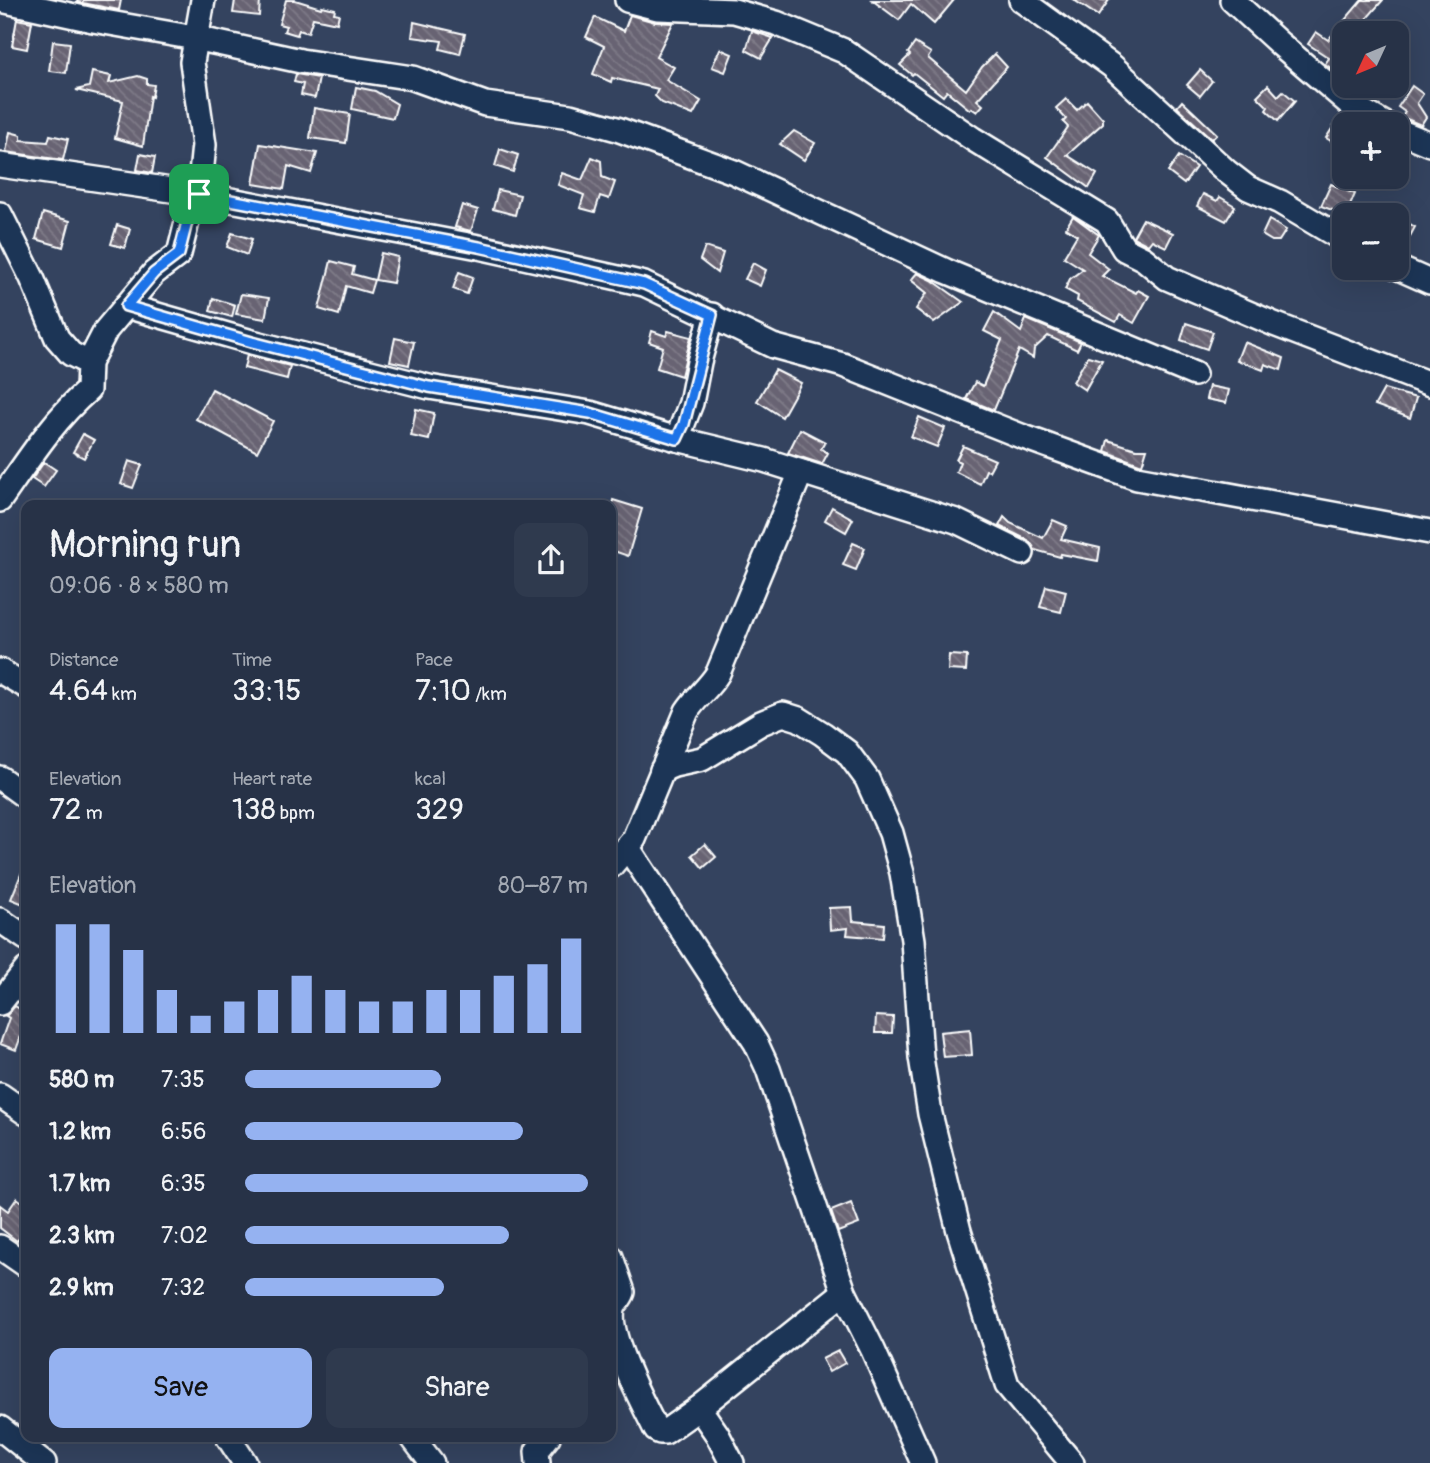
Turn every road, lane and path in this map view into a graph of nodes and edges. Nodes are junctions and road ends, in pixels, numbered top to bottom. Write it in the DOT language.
graph roads {
  1 [pos="1,0"];
  2 [pos="203,0"];
  3 [pos="627,0"];
  4 [pos="1021,0"];
  5 [pos="1232,0"];
  6 [pos="195,38"];
  7 [pos="1364,112"];
  8 [pos="1409,135"];
  9 [pos="1430,144"];
  10 [pos="0,165"];
  11 [pos="199,194"];
  12 [pos="0,214"];
  13 [pos="1332,233"];
  14 [pos="1409,273"];
  15 [pos="1430,282"];
  16 [pos="126,306"];
  17 [pos="712,315"];
  18 [pos="89,363"];
  19 [pos="1194,374"];
  20 [pos="1430,384"];
  21 [pos="677,439"];
  22 [pos="802,472"];
  23 [pos="0,500"];
  24 [pos="1430,533"];
  25 [pos="1022,553"];
  26 [pos="0,671"];
  27 [pos="21,683"];
  28 [pos="662,770"];
  29 [pos="0,778"];
  30 [pos="21,793"];
  31 [pos="619,848"];
  32 [pos="0,920"];
  33 [pos="21,935"];
  34 [pos="21,976"];
  35 [pos="0,1003"];
  36 [pos="0,1095"];
  37 [pos="21,1109"];
  38 [pos="0,1247"];
  39 [pos="21,1262"];
  40 [pos="616,1272"];
  41 [pos="844,1292"];
  42 [pos="616,1304"];
  43 [pos="616,1338"];
  44 [pos="699,1408"];
  45 [pos="0,1428"];
  46 [pos="232,1442"];
  47 [pos="416,1442"];
  48 [pos="544,1442"];
  49 [pos="44,1463"];
  50 [pos="245,1463"];
  51 [pos="432,1463"];
  52 [pos="538,1463"];
  53 [pos="732,1463"];
  54 [pos="923,1463"];
  55 [pos="1072,1463"];
  1 -- 6 [label="street"];
  2 -- 6 [label="street"];
  3 -- 20 [label="street"];
  4 -- 13 [label="street"];
  5 -- 7 [label="street"];
  6 -- 11 [label="street"];
  6 -- 19 [label="street"];
  8 -- 9 [label="street"];
  10 -- 11 [label="street"];
  11 -- 16 [label="street"];
  11 -- 17 [label="street"];
  12 -- 18 [label="street"];
  14 -- 15 [label="street"];
  16 -- 18 [label="street"];
  16 -- 21 [label="street"];
  17 -- 21 [label="street"];
  17 -- 24 [label="street"];
  18 -- 23 [label="street"];
  21 -- 22 [label="street"];
  22 -- 25 [label="street"];
  22 -- 28 [label="street"];
  26 -- 27 [label="street"];
  28 -- 31 [label="street"];
  28 -- 55 [label="street"];
  29 -- 30 [label="street"];
  31 -- 41 [label="street"];
  32 -- 33 [label="street"];
  34 -- 35 [label="street"];
  36 -- 37 [label="street"];
  38 -- 39 [label="street"];
  40 -- 42 [label="street"];
  41 -- 44 [label="street"];
  41 -- 54 [label="street"];
  43 -- 44 [label="street"];
  44 -- 53 [label="street"];
  45 -- 49 [label="street"];
  46 -- 50 [label="street"];
  47 -- 51 [label="street"];
  48 -- 52 [label="street"];
}
